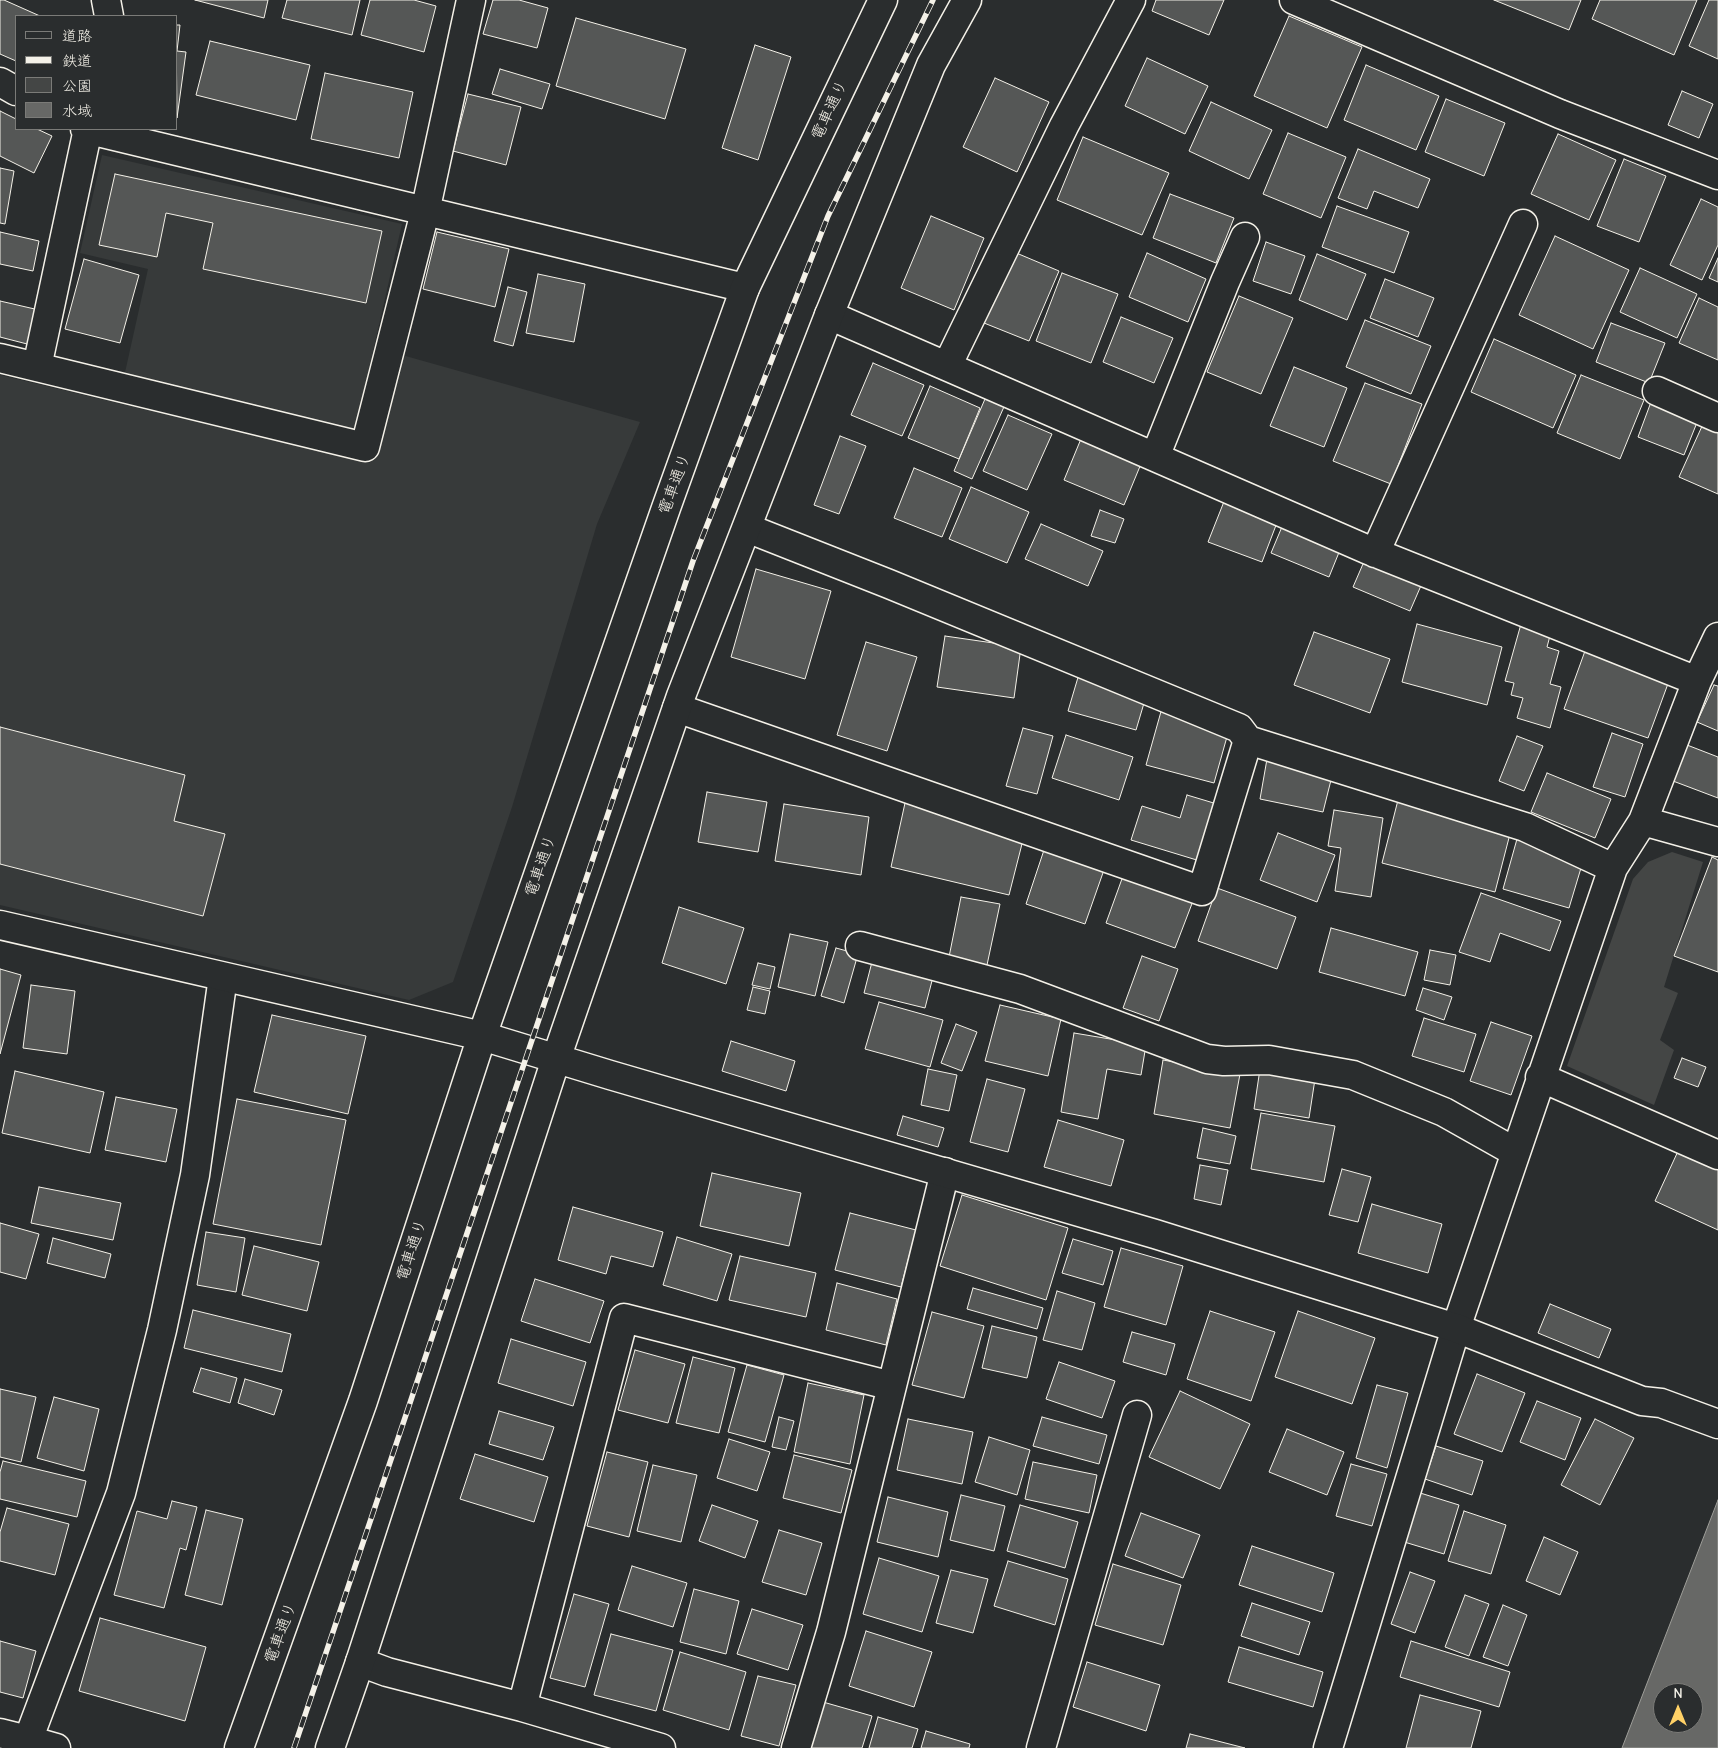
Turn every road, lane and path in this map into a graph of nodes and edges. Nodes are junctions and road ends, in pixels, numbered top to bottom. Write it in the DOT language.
graph roads {
  1 [pos="106,0"];
  2 [pos="471,0"];
  3 [pos="883,0"];
  4 [pos="966,0"];
  5 [pos="1131,0"];
  6 [pos="1294,0"];
  7 [pos="109,15"];
  8 [pos="0,82"];
  9 [pos="15,90"];
  10 [pos="87,130"];
  11 [pos="91,130"];
  12 [pos="1718,175"];
  13 [pos="425,212"];
  14 [pos="1523,224"];
  15 [pos="1245,237"];
  16 [pos="745,288"];
  17 [pos="830,315"];
  18 [pos="0,358"];
  19 [pos="947,366"];
  20 [pos="37,367"];
  21 [pos="1657,391"];
  22 [pos="1718,418"];
  23 [pos="1155,457"];
  24 [pos="747,528"];
  25 [pos="1375,553"];
  26 [pos="1718,637"];
  27 [pos="1697,681"];
  28 [pos="678,708"];
  29 [pos="1248,740"];
  30 [pos="1643,821"];
  31 [pos="1718,842"];
  32 [pos="1612,868"];
  33 [pos="0,925"];
  34 [pos="860,946"];
  35 [pos="223,977"];
  36 [pos="482,1036"];
  37 [pos="556,1059"];
  38 [pos="1540,1077"];
  39 [pos="1515,1152"];
  40 [pos="1718,1155"];
  41 [pos="945,1172"];
  42 [pos="1456,1328"];
  43 [pos="892,1386"];
  44 [pos="1137,1415"];
  45 [pos="1718,1424"];
  46 [pos="360,1662"];
  47 [pos="522,1707"];
  48 [pos="0,1733"];
  49 [pos="28,1740"];
  50 [pos="56,1748"];
  51 [pos="240,1748"];
  52 [pos="330,1748"];
  53 [pos="661,1748"];
  54 [pos="796,1748"];
  55 [pos="1041,1748"];
  56 [pos="1328,1748"];
  1 -- 7 [label="street"];
  2 -- 13 [label="street"];
  3 -- 16 [label="street, 電車通り"];
  4 -- 17 [label="street"];
  5 -- 19 [label="street"];
  6 -- 12 [label="street"];
  8 -- 9 [label="street"];
  10 -- 20 [label="street"];
  11 -- 13 [label="street"];
  13 -- 16 [label="street"];
  13 -- 20 [label="street"];
  14 -- 25 [label="street"];
  15 -- 23 [label="street"];
  16 -- 36 [label="street, 電車通り"];
  17 -- 19 [label="street"];
  17 -- 24 [label="street"];
  18 -- 20 [label="street"];
  19 -- 23 [label="street"];
  21 -- 22 [label="street"];
  23 -- 25 [label="street"];
  24 -- 28 [label="street"];
  24 -- 29 [label="street"];
  25 -- 27 [label="street"];
  26 -- 27 [label="street"];
  27 -- 30 [label="street"];
  28 -- 29 [label="street"];
  28 -- 37 [label="street"];
  29 -- 32 [label="street"];
  30 -- 31 [label="street"];
  30 -- 32 [label="street"];
  32 -- 38 [label="street"];
  33 -- 35 [label="street"];
  34 -- 39 [label="street"];
  35 -- 36 [label="street"];
  35 -- 49 [label="street"];
  36 -- 37 [label="street"];
  36 -- 51 [label="street, 電車通り"];
  37 -- 41 [label="street"];
  37 -- 46 [label="street"];
  38 -- 39 [label="street"];
  38 -- 40 [label="street"];
  39 -- 42 [label="street"];
  41 -- 42 [label="street"];
  41 -- 43 [label="street"];
  42 -- 45 [label="street"];
  42 -- 56 [label="street"];
  43 -- 47 [label="street"];
  43 -- 54 [label="street"];
  44 -- 55 [label="street"];
  46 -- 47 [label="street"];
  46 -- 52 [label="street"];
  47 -- 53 [label="street"];
  48 -- 49 [label="street"];
  49 -- 50 [label="street"];
}
